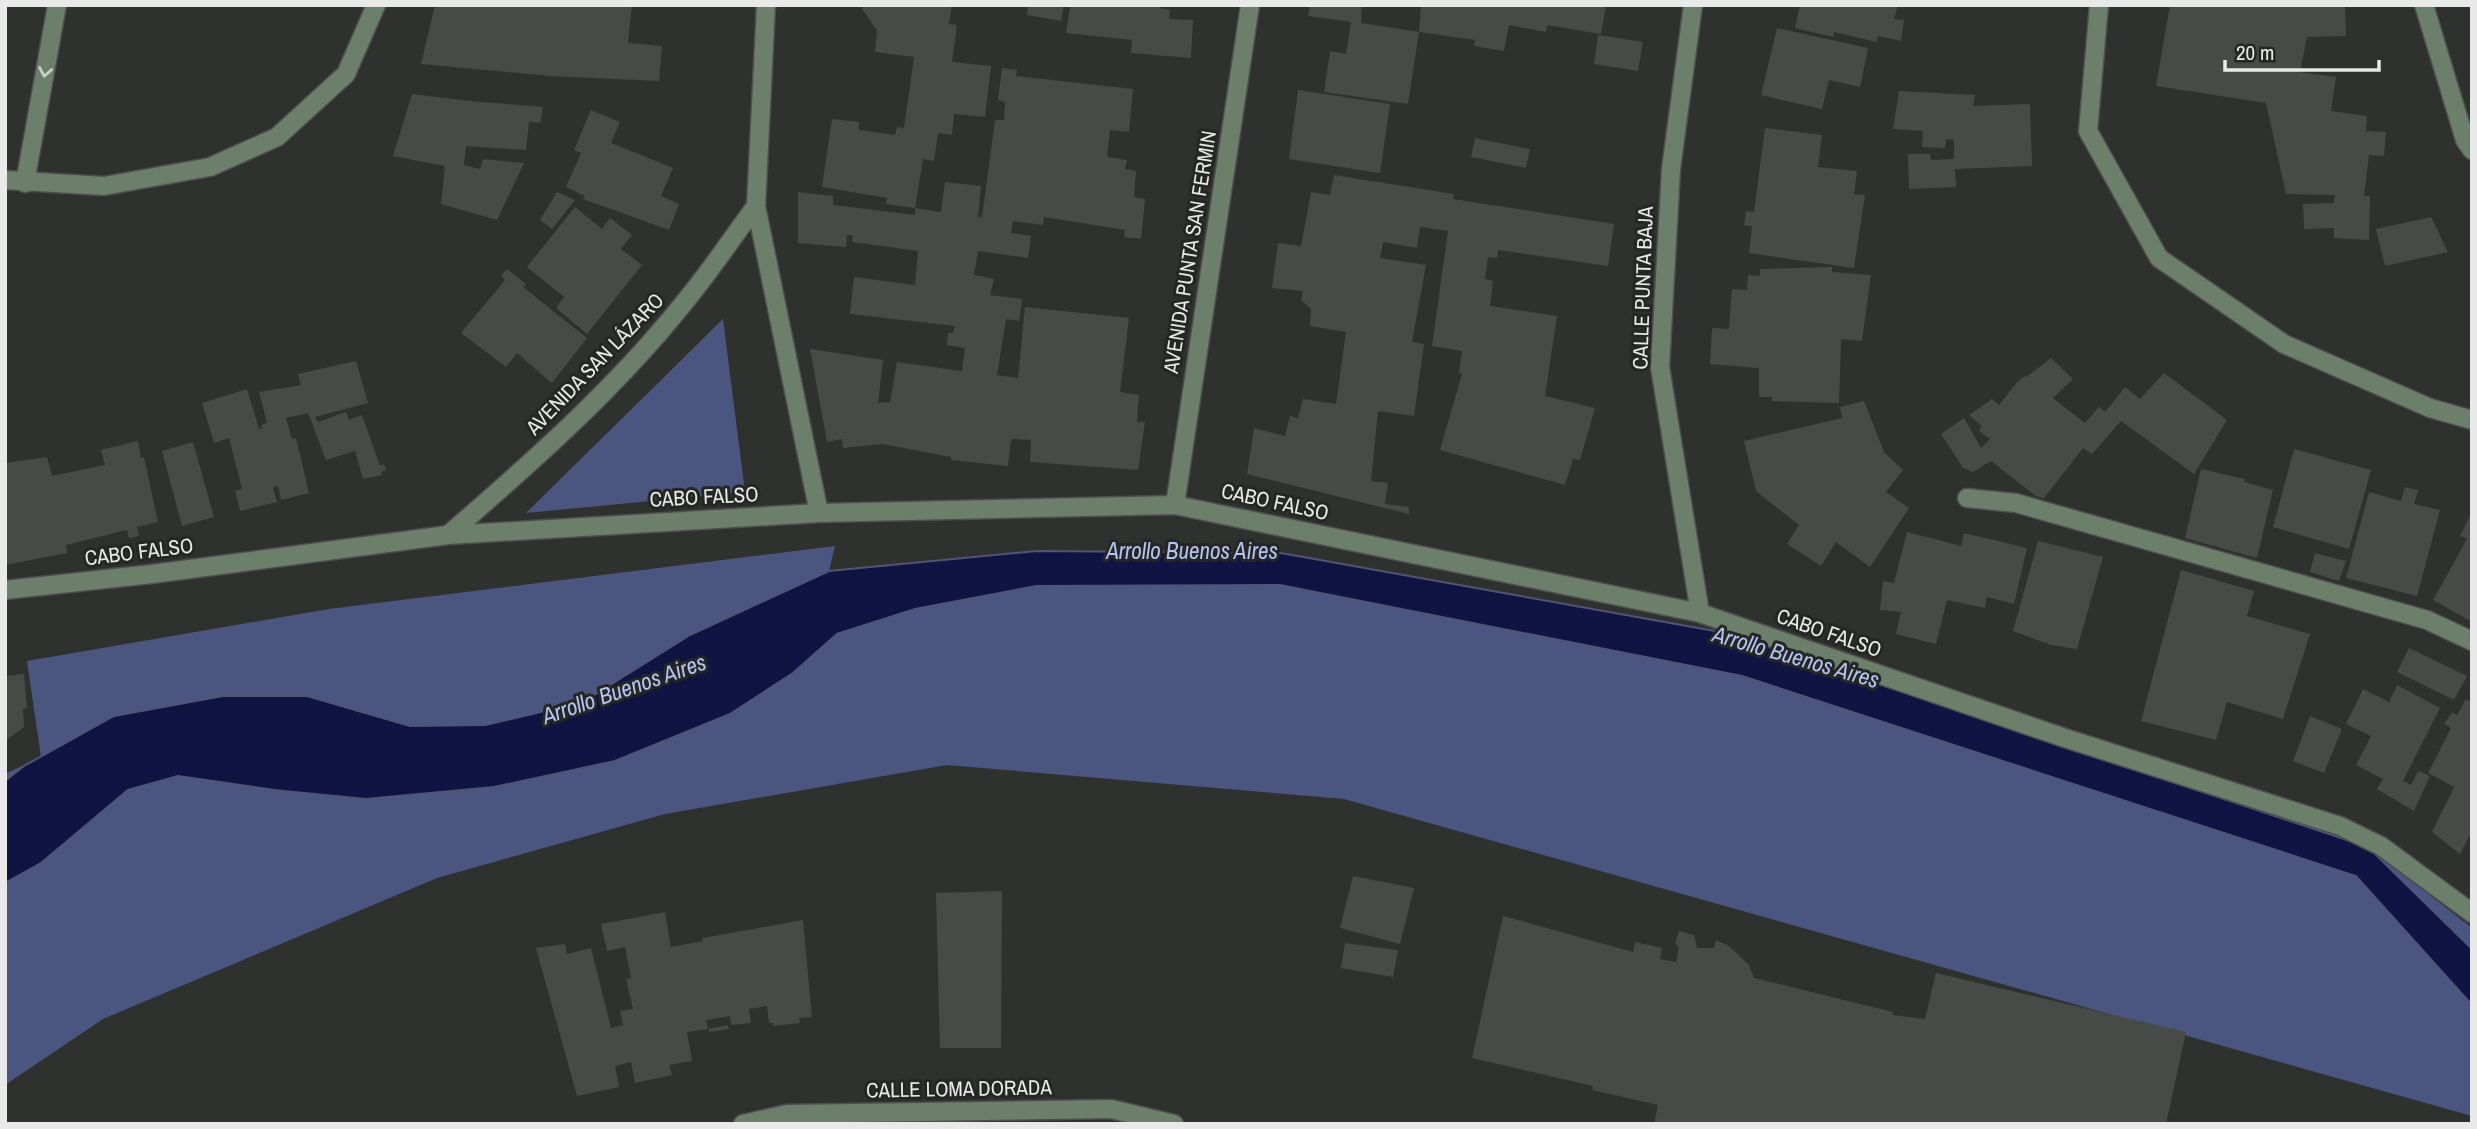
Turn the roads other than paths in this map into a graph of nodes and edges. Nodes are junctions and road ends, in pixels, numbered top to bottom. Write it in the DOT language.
graph roads {
  1 [pos="57,5"];
  2 [pos="376,5"];
  3 [pos="766,5"];
  4 [pos="1250,5"];
  5 [pos="1693,5"];
  6 [pos="2099,5"];
  7 [pos="2424,5"];
  8 [pos="2472,150"];
  9 [pos="5,180"];
  10 [pos="25,183"];
  11 [pos="756,205"];
  12 [pos="2472,420"];
  13 [pos="1966,498"];
  14 [pos="1175,505"];
  15 [pos="819,513"];
  16 [pos="448,535"];
  17 [pos="5,590"];
  18 [pos="1700,613"];
  19 [pos="2472,641"];
  20 [pos="2472,913"];
  21 [pos="743,1124"];
  22 [pos="1174,1124"];
  1 -- 10 [label="street, one-way"];
  2 -- 10 [label="street"];
  3 -- 11 [label="street"];
  4 -- 14 [label="street, AVENIDA PUNTA SAN FERMIN"];
  5 -- 18 [label="street, CALLE PUNTA BAJA"];
  6 -- 12 [label="street"];
  7 -- 8 [label="street"];
  9 -- 10 [label="street"];
  11 -- 15 [label="street"];
  11 -- 16 [label="street, AVENIDA SAN LÁZARO"];
  13 -- 19 [label="street"];
  14 -- 15 [label="street, CABO FALSO"];
  14 -- 18 [label="street, CABO FALSO"];
  15 -- 16 [label="street, CABO FALSO"];
  16 -- 17 [label="street, CABO FALSO"];
  18 -- 20 [label="street, CABO FALSO"];
  21 -- 22 [label="street, CALLE LOMA DORADA"];
}
